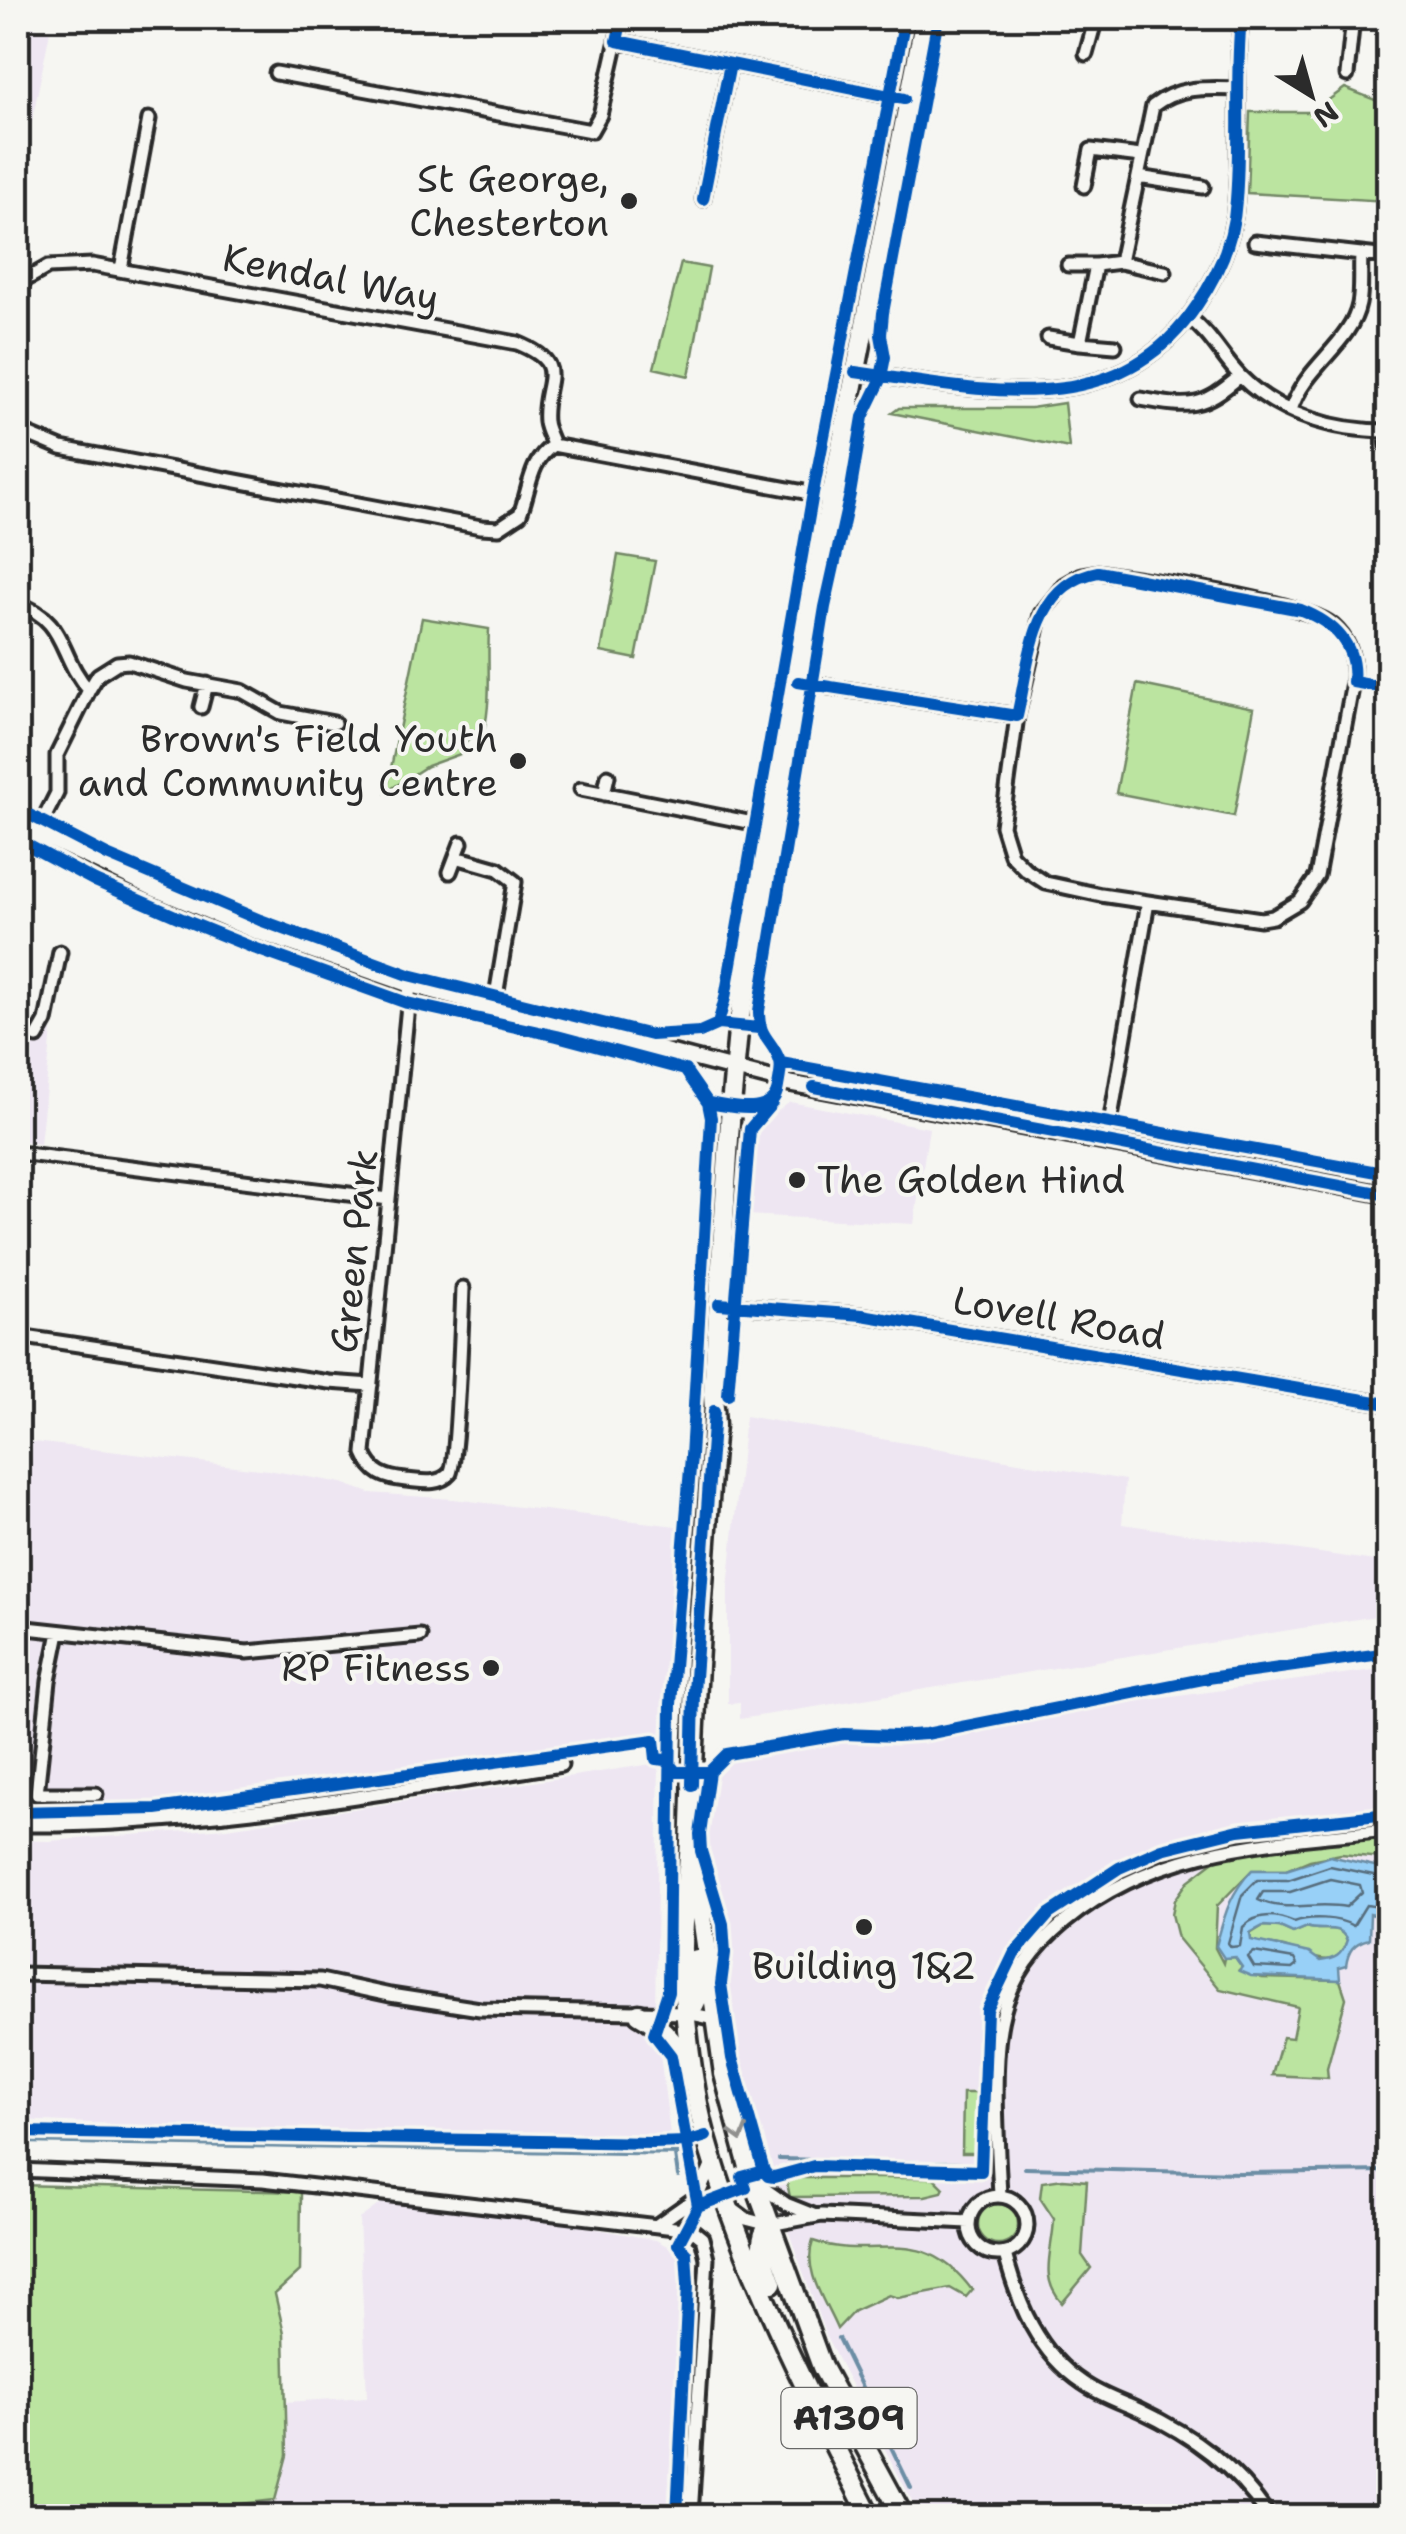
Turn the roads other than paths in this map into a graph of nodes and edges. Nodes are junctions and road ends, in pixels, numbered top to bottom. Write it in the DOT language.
graph roads {
  1 [pos="622,18"];
  2 [pos="925,18"];
  3 [pos="1096,18"];
  4 [pos="1241,18"];
  5 [pos="1353,18"];
  6 [pos="617,41"];
  7 [pos="1086,54"];
  8 [pos="730,64"];
  9 [pos="276,73"];
  10 [pos="1347,74"];
  11 [pos="1237,90"];
  12 [pos="909,100"];
  13 [pos="150,118"];
  14 [pos="1141,156"];
  15 [pos="1138,177"];
  16 [pos="1084,186"];
  17 [pos="1202,187"];
  18 [pos="703,199"];
  19 [pos="1255,242"];
  20 [pos="1361,256"];
  21 [pos="1388,257"];
  22 [pos="1120,262"];
  23 [pos="1068,265"];
  24 [pos="1096,265"];
  25 [pos="121,270"];
  26 [pos="1165,272"];
  27 [pos="18,284"];
  28 [pos="1189,318"];
  29 [pos="1048,338"];
  30 [pos="1080,343"];
  31 [pos="1115,346"];
  32 [pos="855,372"];
  33 [pos="1240,376"];
  34 [pos="1141,400"];
  35 [pos="1291,410"];
  36 [pos="18,431"];
  37 [pos="1387,431"];
  38 [pos="553,446"];
  39 [pos="1388,448"];
  40 [pos="831,497"];
  41 [pos="46,598"];
  42 [pos="18,604"];
  43 [pos="37,612"];
  44 [pos="798,682"];
  45 [pos="208,684"];
  46 [pos="89,690"];
  47 [pos="201,707"];
  48 [pos="1017,716"];
  49 [pos="334,724"];
  50 [pos="608,776"];
  51 [pos="581,789"];
  52 [pos="604,794"];
  53 [pos="18,824"];
  54 [pos="773,827"];
  55 [pos="33,841"];
  56 [pos="461,843"];
  57 [pos="456,857"];
  58 [pos="450,872"];
  59 [pos="1148,902"];
  60 [pos="60,952"];
  61 [pos="410,985"];
  62 [pos="494,1008"];
  63 [pos="38,1037"];
  64 [pos="734,1069"];
  65 [pos="1107,1141"];
  66 [pos="18,1153"];
  67 [pos="1388,1195"];
  68 [pos="389,1199"];
  69 [pos="463,1288"];
  70 [pos="718,1304"];
  71 [pos="18,1336"];
  72 [pos="371,1385"];
  73 [pos="1388,1404"];
  74 [pos="18,1627"];
  75 [pos="60,1632"];
  76 [pos="420,1636"];
  77 [pos="562,1766"];
  78 [pos="96,1794"];
  79 [pos="18,1825"];
  80 [pos="1388,1830"];
  81 [pos="690,1831"];
  82 [pos="702,1909"];
  83 [pos="18,1974"];
  84 [pos="685,1984"];
  85 [pos="687,2013"];
  86 [pos="639,2014"];
  87 [pos="662,2014"];
  88 [pos="716,2020"];
  89 [pos="700,2113"];
  90 [pos="713,2157"];
  91 [pos="18,2170"];
  92 [pos="753,2178"];
  93 [pos="1000,2196"];
  94 [pos="731,2208"];
  95 [pos="816,2216"];
  96 [pos="969,2222"];
  97 [pos="657,2225"];
  98 [pos="768,2225"];
  99 [pos="1005,2254"];
  100 [pos="802,2378"];
  101 [pos="691,2516"];
  102 [pos="870,2516"];
  103 [pos="903,2516"];
  104 [pos="1269,2516"];
  1 -- 6 [label="street"];
  2 -- 12 [label="main road, A1309"];
  3 -- 7 [label="street"];
  4 -- 11 [label="street"];
  5 -- 10 [label="street"];
  6 -- 8 [label="street"];
  6 -- 9 [label="street"];
  8 -- 12 [label="street"];
  8 -- 18 [label="street"];
  11 -- 14 [label="street"];
  11 -- 28 [label="street"];
  12 -- 32 [label="main road, A1309"];
  13 -- 25 [label="street"];
  14 -- 15 [label="street"];
  14 -- 16 [label="street"];
  15 -- 17 [label="street"];
  15 -- 22 [label="street"];
  19 -- 20 [label="street"];
  20 -- 21 [label="street"];
  20 -- 35 [label="street"];
  22 -- 24 [label="street"];
  22 -- 26 [label="street"];
  23 -- 24 [label="street"];
  24 -- 30 [label="street"];
  25 -- 27 [label="street, Kendal Way"];
  25 -- 38 [label="street, Kendal Way"];
  28 -- 32 [label="street"];
  28 -- 33 [label="street"];
  29 -- 30 [label="street"];
  30 -- 31 [label="street"];
  32 -- 40 [label="main road, A1309"];
  33 -- 34 [label="street"];
  33 -- 35 [label="street"];
  35 -- 37 [label="street"];
  36 -- 38 [label="street"];
  37 -- 39 [label="street"];
  38 -- 40 [label="street"];
  40 -- 44 [label="main road, A1309"];
  41 -- 43 [label="street"];
  42 -- 43 [label="street"];
  43 -- 46 [label="street"];
  44 -- 48 [label="street"];
  44 -- 54 [label="main road, A1309"];
  45 -- 46 [label="street"];
  45 -- 47 [label="street"];
  45 -- 49 [label="street"];
  46 -- 55 [label="street"];
  48 -- 59 [label="street"];
  48 -- 59 [label="street"];
  50 -- 52 [label="street"];
  51 -- 52 [label="street"];
  52 -- 54 [label="street"];
  53 -- 55 [label="street"];
  54 -- 64 [label="main road, A1309"];
  55 -- 61 [label="street"];
  56 -- 57 [label="street"];
  57 -- 58 [label="street"];
  57 -- 62 [label="street"];
  59 -- 65 [label="street"];
  60 -- 63 [label="street"];
  61 -- 62 [label="street"];
  61 -- 68 [label="street, Green Park"];
  62 -- 64 [label="street"];
  64 -- 65 [label="street"];
  64 -- 70 [label="main road, A1309"];
  65 -- 67 [label="street"];
  66 -- 68 [label="street"];
  68 -- 72 [label="street, Green Park"];
  69 -- 72 [label="street, Green Park"];
  70 -- 73 [label="street, Lovell Road"];
  70 -- 81 [label="main road, A1309"];
  71 -- 72 [label="street"];
  74 -- 75 [label="street"];
  75 -- 76 [label="street"];
  75 -- 78 [label="street"];
  77 -- 79 [label="street"];
  80 -- 93 [label="street"];
  81 -- 82 [label="main road, A1309"];
  81 -- 84 [label="main road, A1309"];
  82 -- 85 [label="main road, A1309"];
  82 -- 88 [label="main road, A1309"];
  83 -- 86 [label="street"];
  84 -- 85 [label="main road, A1309"];
  84 -- 87 [label="street"];
  85 -- 87 [label="street"];
  85 -- 88 [label="street"];
  85 -- 89 [label="main road, A1309"];
  86 -- 87 [label="street"];
  86 -- 89 [label="main road, A1309"];
  88 -- 92 [label="main road, A1309, one-way"];
  89 -- 90 [label="main road, A1309"];
  90 -- 94 [label="main road, A1309"];
  90 -- 97 [label="street"];
  91 -- 97 [label="street"];
  92 -- 95 [label="street"];
  92 -- 98 [label="main road, A1309"];
  93 -- 96 [label="street"];
  93 -- 99 [label="street"];
  94 -- 98 [label="street"];
  94 -- 100 [label="main road, A1309"];
  95 -- 96 [label="street"];
  95 -- 98 [label="street"];
  96 -- 99 [label="street"];
  97 -- 101 [label="street"];
  98 -- 100 [label="main road, A1309"];
  98 -- 103 [label="main road, A1309"];
  99 -- 104 [label="street"];
  100 -- 102 [label="main road, A1309"];
}
